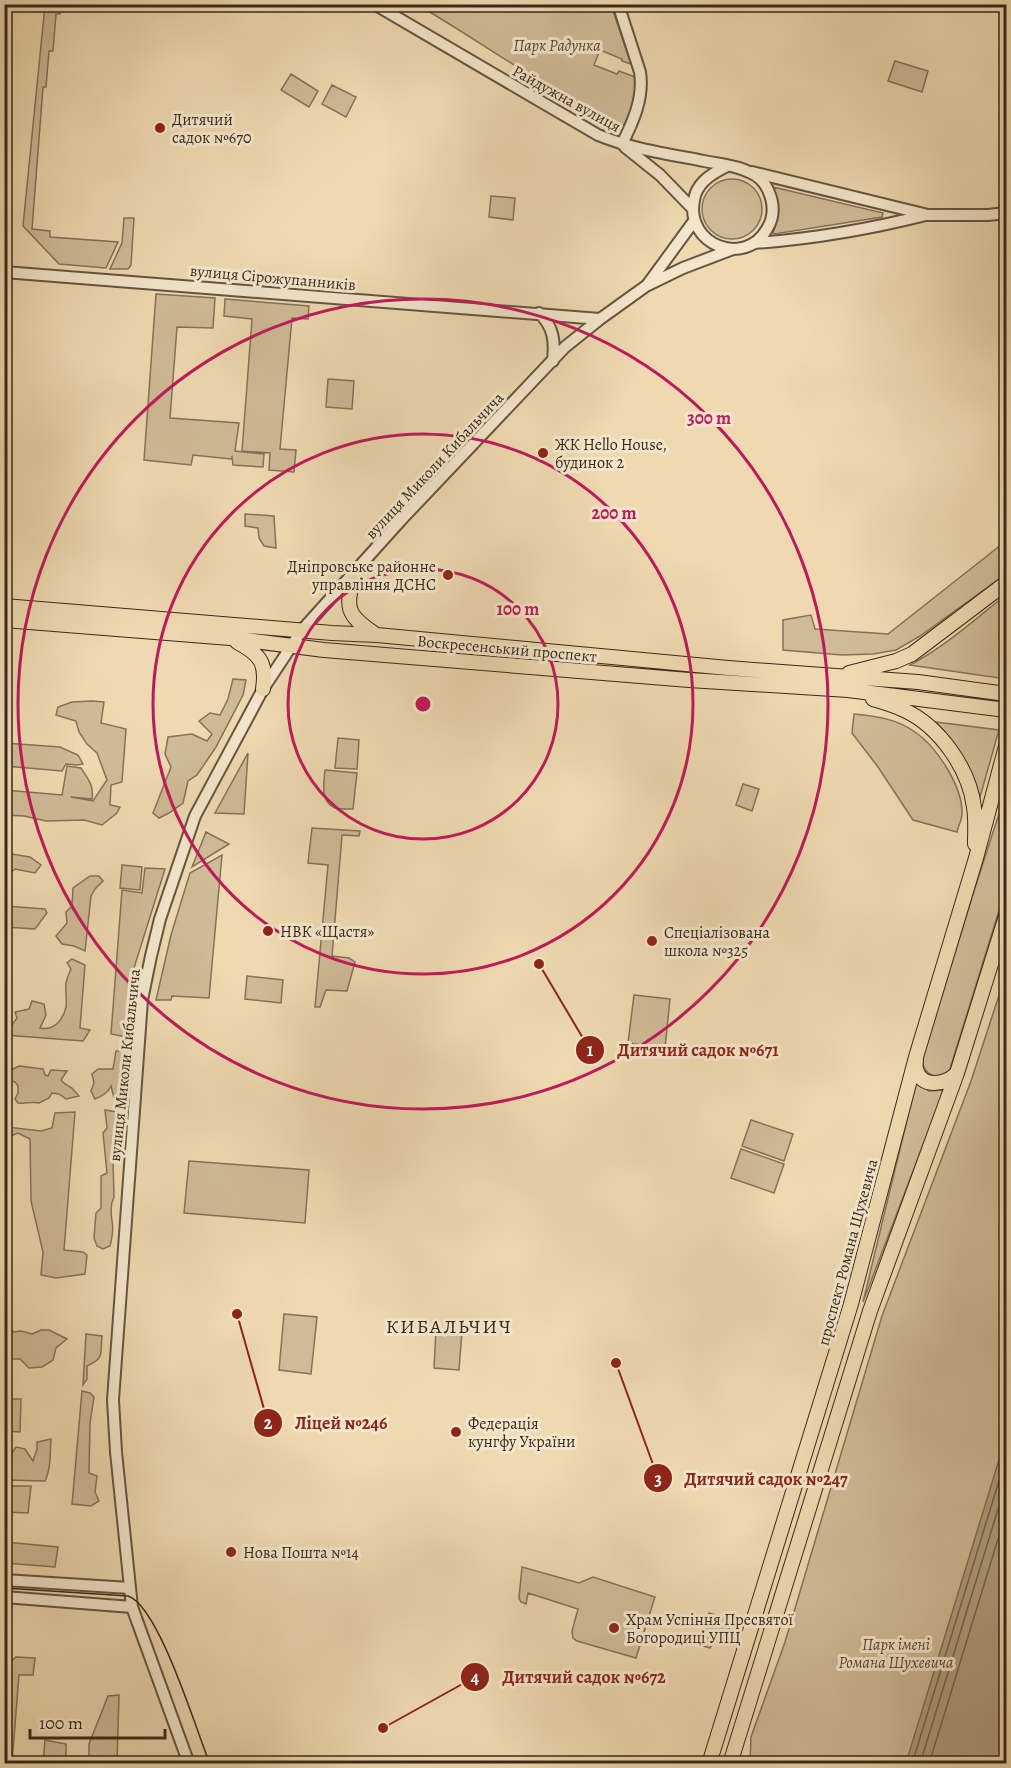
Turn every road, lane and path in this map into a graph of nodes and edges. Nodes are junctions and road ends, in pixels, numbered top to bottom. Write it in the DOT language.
graph roads {
  1 [pos="374,4"];
  2 [pos="618,4"];
  3 [pos="622,144"];
  4 [pos="727,166"];
  5 [pos="746,170"];
  6 [pos="692,208"];
  7 [pos="1006,213"];
  8 [pos="928,215"];
  9 [pos="694,221"];
  10 [pos="754,243"];
  11 [pos="733,249"];
  12 [pos="4,272"];
  13 [pos="646,286"];
  14 [pos="539,314"];
  15 [pos="600,319"];
  16 [pos="552,361"];
  17 [pos="354,574"];
  18 [pos="1006,583"];
  19 [pos="4,606"];
  20 [pos="4,620"];
  21 [pos="302,630"];
  22 [pos="377,635"];
  23 [pos="230,638"];
  24 [pos="292,645"];
  25 [pos="838,676"];
  26 [pos="263,689"];
  27 [pos="848,690"];
  28 [pos="1006,694"];
  29 [pos="1006,710"];
  30 [pos="1006,746"];
  31 [pos="976,858"];
  32 [pos="1006,916"];
  33 [pos="916,1057"];
  34 [pos="957,1073"];
  35 [pos="4,1580"];
  36 [pos="130,1588"];
  37 [pos="4,1597"];
  38 [pos="132,1607"];
  39 [pos="189,1764"];
  40 [pos="709,1764"];
  41 [pos="730,1764"];
  1 -- 3 [label="street, Райдужна вулиця"];
  2 -- 3 [label="street, Райдужна вулиця"];
  3 -- 4 [label="street, Райдужна вулиця"];
  3 -- 6 [label="street, Райдужна вулиця"];
  4 -- 5 [label="street"];
  4 -- 6 [label="street"];
  5 -- 8 [label="street"];
  5 -- 10 [label="street"];
  6 -- 9 [label="street"];
  7 -- 8 [label="street"];
  8 -- 10 [label="street"];
  9 -- 11 [label="street"];
  9 -- 13 [label="street, вулиця Миколи Кибальчича"];
  10 -- 11 [label="street"];
  11 -- 13 [label="street, вулиця Миколи Кибальчича"];
  12 -- 14 [label="street, вулиця Сірожупанників"];
  13 -- 15 [label="street, вулиця Миколи Кибальчича"];
  14 -- 15 [label="street, вулиця Сірожупанників"];
  14 -- 16 [label="street"];
  15 -- 16 [label="street, вулиця Миколи Кибальчича"];
  16 -- 17 [label="street, вулиця Миколи Кибальчича"];
  17 -- 21 [label="street, вулиця Миколи Кибальчича"];
  17 -- 22 [label="main road"];
  18 -- 25 [label="main road"];
  19 -- 21 [label="main road, Воскресенський проспект"];
  20 -- 23 [label="main road, Воскресенський проспект"];
  21 -- 22 [label="main road, Воскресенський проспект"];
  21 -- 24 [label="street, вулиця Миколи Кибальчича"];
  22 -- 25 [label="main road, Воскресенський проспект"];
  23 -- 24 [label="main road, Воскресенський проспект"];
  23 -- 26 [label="main road"];
  24 -- 26 [label="street, вулиця Миколи Кибальчича"];
  24 -- 27 [label="main road, Воскресенський проспект"];
  25 -- 28 [label="main road, Воскресенський проспект"];
  26 -- 36 [label="street, вулиця Миколи Кибальчича"];
  27 -- 29 [label="main road, Воскресенський проспект"];
  27 -- 31 [label="main road"];
  30 -- 31 [label="main road, проспект Романа Шухевича"];
  31 -- 33 [label="main road, проспект Романа Шухевича"];
  32 -- 34 [label="main road"];
  33 -- 34 [label="main road"];
  33 -- 40 [label="main road, проспект Романа Шухевича"];
  34 -- 41 [label="main road"];
  35 -- 36 [label="street"];
  36 -- 38 [label="street, вулиця Миколи Кибальчича"];
  37 -- 38 [label="street"];
  38 -- 39 [label="street, вулиця Миколи Кибальчича"];
}
